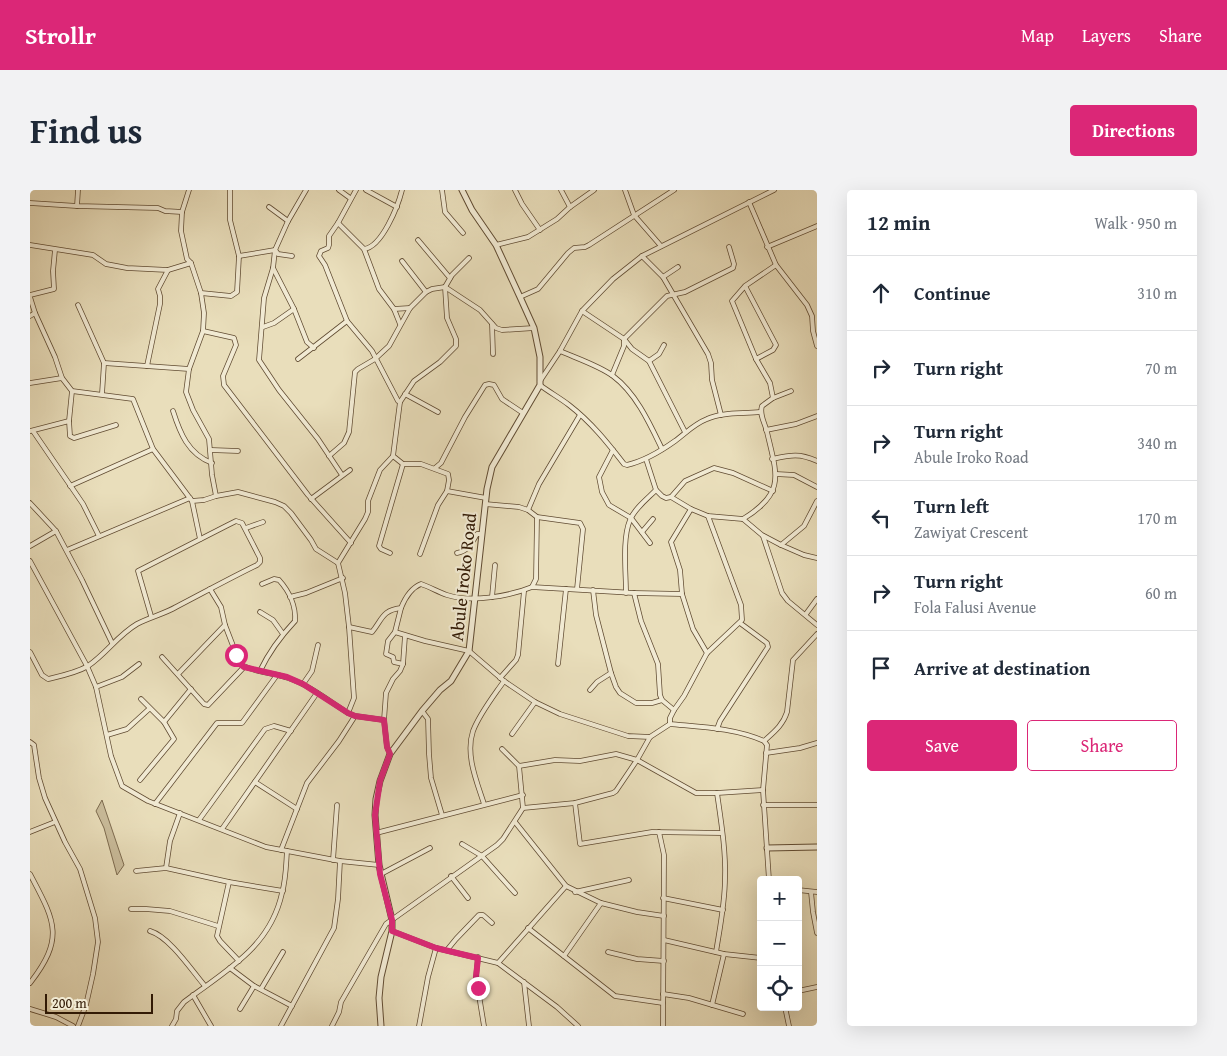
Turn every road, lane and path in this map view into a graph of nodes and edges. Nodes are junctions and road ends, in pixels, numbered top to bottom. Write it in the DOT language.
graph roads {
  1 [pos="78,190"];
  2 [pos="188,190"];
  3 [pos="230,190"];
  4 [pos="306,190"];
  5 [pos="339,190"];
  6 [pos="356,190"];
  7 [pos="366,190"];
  8 [pos="402,190"];
  9 [pos="442,190"];
  10 [pos="462,190"];
  11 [pos="515,190"];
  12 [pos="561,190"];
  13 [pos="594,190"];
  14 [pos="625,190"];
  15 [pos="674,190"];
  16 [pos="774,190"];
  17 [pos="768,191"];
  18 [pos="350,198"];
  19 [pos="749,202"];
  20 [pos="30,203"];
  21 [pos="77,206"];
  22 [pos="269,207"];
  23 [pos="397,207"];
  24 [pos="570,207"];
  25 [pos="182,212"];
  26 [pos="634,215"];
  27 [pos="288,221"];
  28 [pos="338,223"];
  29 [pos="817,226"];
  30 [pos="540,230"];
  31 [pos="463,233"];
  32 [pos="418,240"];
  33 [pos="30,245"];
  34 [pos="496,245"];
  35 [pos="661,246"];
  36 [pos="729,247"];
  37 [pos="767,247"];
  38 [pos="364,249"];
  39 [pos="55,250"];
  40 [pos="275,250"];
  41 [pos="239,256"];
  42 [pos="292,256"];
  43 [pos="642,256"];
  44 [pos="469,258"];
  45 [pos="402,261"];
  46 [pos="191,263"];
  47 [pos="776,264"];
  48 [pos="678,266"];
  49 [pos="273,268"];
  50 [pos="168,270"];
  51 [pos="663,277"];
  52 [pos="450,278"];
  53 [pos="445,286"];
  54 [pos="745,286"];
  55 [pos="426,292"];
  56 [pos="201,293"];
  57 [pos="673,294"];
  58 [pos="30,296"];
  59 [pos="520,297"];
  60 [pos="78,305"];
  61 [pos="410,308"];
  62 [pos="294,309"];
  63 [pos="394,309"];
  64 [pos="582,310"];
  65 [pos="35,313"];
  66 [pos="30,316"];
  67 [pos="347,321"];
  68 [pos="400,324"];
  69 [pos="492,324"];
  70 [pos="263,327"];
  71 [pos="534,328"];
  72 [pos="817,328"];
  73 [pos="202,331"];
  74 [pos="812,331"];
  75 [pos="624,339"];
  76 [pos="664,346"];
  77 [pos="817,346"];
  78 [pos="314,348"];
  79 [pos="560,350"];
  80 [pos="494,354"];
  81 [pos="756,358"];
  82 [pos="298,359"];
  83 [pos="375,359"];
  84 [pos="649,361"];
  85 [pos="104,363"];
  86 [pos="147,366"];
  87 [pos="189,369"];
  88 [pos="612,375"];
  89 [pos="62,378"];
  90 [pos="30,383"];
  91 [pos="540,383"];
  92 [pos="72,391"];
  93 [pos="791,391"];
  94 [pos="102,394"];
  95 [pos="405,394"];
  96 [pos="773,398"];
  97 [pos="400,402"];
  98 [pos="173,411"];
  99 [pos="438,412"];
  100 [pos="760,412"];
  101 [pos="523,413"];
  102 [pos="580,415"];
  103 [pos="721,415"];
  104 [pos="817,416"];
  105 [pos="69,421"];
  106 [pos="116,425"];
  107 [pos="766,430"];
  108 [pos="31,431"];
  109 [pos="685,432"];
  110 [pos="153,448"];
  111 [pos="662,449"];
  112 [pos="211,450"];
  113 [pos="613,450"];
  114 [pos="238,451"];
  115 [pos="329,456"];
  116 [pos="393,456"];
  117 [pos="646,459"];
  118 [pos="772,459"];
  119 [pos="817,461"];
  120 [pos="212,462"];
  121 [pos="441,463"];
  122 [pos="403,464"];
  123 [pos="435,468"];
  124 [pos="350,470"];
  125 [pos="444,471"];
  126 [pos="776,474"];
  127 [pos="342,475"];
  128 [pos="70,486"];
  129 [pos="817,487"];
  130 [pos="656,490"];
  131 [pos="446,491"];
  132 [pos="773,491"];
  133 [pos="216,496"];
  134 [pos="671,497"];
  135 [pos="191,499"];
  136 [pos="311,499"];
  137 [pos="486,501"];
  138 [pos="817,501"];
  139 [pos="30,503"];
  140 [pos="691,509"];
  141 [pos="528,510"];
  142 [pos="708,516"];
  143 [pos="537,518"];
  144 [pos="630,518"];
  145 [pos="653,519"];
  146 [pos="743,519"];
  147 [pos="263,522"];
  148 [pos="246,528"];
  149 [pos="56,531"];
  150 [pos="642,532"];
  151 [pos="481,534"];
  152 [pos="762,535"];
  153 [pos="99,536"];
  154 [pos="200,539"];
  155 [pos="351,543"];
  156 [pos="650,543"];
  157 [pos="781,545"];
  158 [pos="30,546"];
  159 [pos="67,550"];
  160 [pos="390,553"];
  161 [pos="457,553"];
  162 [pos="420,554"];
  163 [pos="817,558"];
  164 [pos="30,561"];
  165 [pos="338,563"];
  166 [pos="494,565"];
  167 [pos="32,571"];
  168 [pos="343,578"];
  169 [pos="262,584"];
  170 [pos="532,587"];
  171 [pos="210,589"];
  172 [pos="566,589"];
  173 [pos="577,589"];
  174 [pos="594,590"];
  175 [pos="524,591"];
  176 [pos="626,593"];
  177 [pos="634,593"];
  178 [pos="682,594"];
  179 [pos="290,597"];
  180 [pos="492,597"];
  181 [pos="474,598"];
  182 [pos="817,599"];
  183 [pos="401,608"];
  184 [pos="260,612"];
  185 [pos="806,614"];
  186 [pos="151,616"];
  187 [pos="740,623"];
  188 [pos="817,625"];
  189 [pos="225,626"];
  190 [pos="349,627"];
  191 [pos="395,632"];
  192 [pos="283,634"];
  193 [pos="817,634"];
  194 [pos="405,636"];
  195 [pos="112,643"];
  196 [pos="318,645"];
  197 [pos="469,651"];
  198 [pos="30,652"];
  199 [pos="707,653"];
  200 [pos="162,657"];
  201 [pos="139,664"];
  202 [pos="402,664"];
  203 [pos="558,664"];
  204 [pos="87,666"];
  205 [pos="244,667"];
  206 [pos="260,671"];
  207 [pos="611,673"];
  208 [pos="178,674"];
  209 [pos="277,674"];
  210 [pos="502,680"];
  211 [pos="303,684"];
  212 [pos="96,687"];
  213 [pos="191,689"];
  214 [pos="590,690"];
  215 [pos="316,693"];
  216 [pos="142,700"];
  217 [pos="662,700"];
  218 [pos="535,702"];
  219 [pos="149,709"];
  220 [pos="674,710"];
  221 [pos="422,711"];
  222 [pos="348,713"];
  223 [pos="355,716"];
  224 [pos="384,720"];
  225 [pos="164,722"];
  226 [pos="670,724"];
  227 [pos="717,729"];
  228 [pos="291,731"];
  229 [pos="512,734"];
  230 [pos="107,735"];
  231 [pos="650,738"];
  232 [pos="764,741"];
  233 [pos="30,742"];
  234 [pos="817,743"];
  235 [pos="502,749"];
  236 [pos="766,753"];
  237 [pos="390,754"];
  238 [pos="638,760"];
  239 [pos="519,766"];
  240 [pos="140,780"];
  241 [pos="255,782"];
  242 [pos="763,790"];
  243 [pos="717,793"];
  244 [pos="523,795"];
  245 [pos="575,803"];
  246 [pos="155,804"];
  247 [pos="484,804"];
  248 [pos="338,805"];
  249 [pos="763,805"];
  250 [pos="817,805"];
  251 [pos="297,808"];
  252 [pos="523,808"];
  253 [pos="180,813"];
  254 [pos="442,815"];
  255 [pos="199,820"];
  256 [pos="55,822"];
  257 [pos="515,822"];
  258 [pos="222,830"];
  259 [pos="30,832"];
  260 [pos="659,832"];
  261 [pos="376,833"];
  262 [pos="722,833"];
  263 [pos="462,844"];
  264 [pos="817,847"];
  265 [pos="430,848"];
  266 [pos="767,848"];
  267 [pos="281,850"];
  268 [pos="287,851"];
  269 [pos="482,856"];
  270 [pos="333,860"];
  271 [pos="340,861"];
  272 [pos="379,866"];
  273 [pos="166,868"];
  274 [pos="136,871"];
  275 [pos="380,874"];
  276 [pos="30,875"];
  277 [pos="452,876"];
  278 [pos="769,876"];
  279 [pos="629,880"];
  280 [pos="229,882"];
  281 [pos="566,886"];
  282 [pos="283,891"];
  283 [pos="802,891"];
  284 [pos="575,892"];
  285 [pos="812,892"];
  286 [pos="817,892"];
  287 [pos="515,893"];
  288 [pos="468,898"];
  289 [pos="663,898"];
  290 [pos="602,903"];
  291 [pos="131,909"];
  292 [pos="723,910"];
  293 [pos="664,916"];
  294 [pos="392,920"];
  295 [pos="492,923"];
  296 [pos="218,926"];
  297 [pos="528,928"];
  298 [pos="150,931"];
  299 [pos="392,931"];
  300 [pos="817,933"];
  301 [pos="664,940"];
  302 [pos="436,948"];
  303 [pos="446,950"];
  304 [pos="282,952"];
  305 [pos="608,952"];
  306 [pos="716,952"];
  307 [pos="724,954"];
  308 [pos="564,956"];
  309 [pos="478,958"];
  310 [pos="757,958"];
  311 [pos="239,961"];
  312 [pos="664,961"];
  313 [pos="498,963"];
  314 [pos="230,968"];
  315 [pos="30,982"];
  316 [pos="524,982"];
  317 [pos="205,986"];
  318 [pos="254,986"];
  319 [pos="817,987"];
  320 [pos="261,989"];
  321 [pos="802,990"];
  322 [pos="664,994"];
  323 [pos="193,995"];
  324 [pos="664,1003"];
  325 [pos="712,1005"];
  326 [pos="292,1006"];
  327 [pos="30,1009"];
  328 [pos="240,1009"];
  329 [pos="786,1011"];
  330 [pos="743,1014"];
  331 [pos="73,1026"];
  332 [pos="78,1026"];
  333 [pos="172,1026"];
  334 [pos="211,1026"];
  335 [pos="281,1026"];
  336 [pos="332,1026"];
  337 [pos="381,1026"];
  338 [pos="419,1026"];
  339 [pos="484,1026"];
  340 [pos="530,1026"];
  341 [pos="578,1026"];
  342 [pos="663,1026"];
  343 [pos="789,1026"];
  1 -- 21 [label="street"];
  2 -- 25 [label="street"];
  3 -- 41 [label="street"];
  4 -- 27 [label="street"];
  5 -- 18 [label="street"];
  6 -- 18 [label="street"];
  7 -- 23 [label="street"];
  8 -- 23 [label="street"];
  9 -- 31 [label="street"];
  10 -- 34 [label="street"];
  11 -- 30 [label="street"];
  12 -- 24 [label="street"];
  13 -- 24 [label="street"];
  14 -- 26 [label="street"];
  15 -- 26 [label="street"];
  16 -- 17 [label="street"];
  17 -- 19 [label="street"];
  18 -- 28 [label="street"];
  19 -- 35 [label="street"];
  19 -- 37 [label="street"];
  20 -- 21 [label="street"];
  21 -- 25 [label="street"];
  22 -- 27 [label="street"];
  23 -- 38 [label="street"];
  24 -- 30 [label="street"];
  25 -- 46 [label="street"];
  26 -- 35 [label="street"];
  26 -- 59 [label="street"];
  27 -- 40 [label="street"];
  28 -- 38 [label="street"];
  28 -- 67 [label="street"];
  29 -- 37 [label="street"];
  30 -- 34 [label="street"];
  32 -- 52 [label="street"];
  33 -- 39 [label="street"];
  34 -- 59 [label="street"];
  35 -- 43 [label="street"];
  36 -- 57 [label="street"];
  37 -- 47 [label="street"];
  38 -- 63 [label="street"];
  39 -- 50 [label="street"];
  39 -- 58 [label="street"];
  40 -- 41 [label="street"];
  40 -- 42 [label="street"];
  40 -- 49 [label="street"];
  41 -- 56 [label="street"];
  43 -- 51 [label="street"];
  43 -- 64 [label="street"];
  44 -- 52 [label="street"];
  45 -- 55 [label="street"];
  46 -- 50 [label="street"];
  46 -- 56 [label="street"];
  47 -- 54 [label="street"];
  47 -- 74 [label="street"];
  48 -- 51 [label="street"];
  49 -- 62 [label="street"];
  49 -- 70 [label="street"];
  50 -- 86 [label="street"];
  51 -- 57 [label="street"];
  52 -- 53 [label="street"];
  53 -- 55 [label="street"];
  53 -- 69 [label="street"];
  53 -- 95 [label="street"];
  54 -- 81 [label="street"];
  54 -- 81 [label="street"];
  55 -- 61 [label="street"];
  56 -- 73 [label="street"];
  57 -- 75 [label="street"];
  57 -- 103 [label="street"];
  58 -- 65 [label="street"];
  59 -- 71 [label="street"];
  60 -- 85 [label="street"];
  61 -- 63 [label="street"];
  61 -- 68 [label="street"];
  62 -- 70 [label="street"];
  62 -- 78 [label="street"];
  63 -- 68 [label="street"];
  64 -- 75 [label="street"];
  64 -- 79 [label="street"];
  65 -- 66 [label="street"];
  65 -- 89 [label="street"];
  67 -- 78 [label="street"];
  67 -- 83 [label="street"];
  68 -- 83 [label="street"];
  69 -- 71 [label="street"];
  69 -- 80 [label="street"];
  70 -- 115 [label="street"];
  71 -- 91 [label="street"];
  72 -- 74 [label="street"];
  73 -- 87 [label="street"];
  73 -- 136 [label="street"];
  74 -- 77 [label="street"];
  75 -- 84 [label="street"];
  75 -- 88 [label="street"];
  76 -- 84 [label="street"];
  78 -- 82 [label="street"];
  79 -- 88 [label="street"];
  79 -- 91 [label="street"];
  81 -- 96 [label="street"];
  83 -- 97 [label="street"];
  83 -- 115 [label="street"];
  84 -- 109 [label="street"];
  85 -- 86 [label="street"];
  85 -- 94 [label="street"];
  86 -- 87 [label="street"];
  87 -- 112 [label="street"];
  88 -- 111 [label="street"];
  89 -- 90 [label="street"];
  89 -- 92 [label="street"];
  91 -- 101 [label="street, Abule Iroko Road"];
  91 -- 102 [label="street"];
  92 -- 94 [label="street"];
  92 -- 105 [label="street"];
  93 -- 96 [label="street"];
  94 -- 110 [label="street"];
  95 -- 97 [label="street"];
  95 -- 99 [label="street"];
  96 -- 100 [label="street"];
  97 -- 116 [label="street"];
  98 -- 120 [label="street"];
  100 -- 103 [label="street"];
  100 -- 107 [label="street"];
  101 -- 121 [label="street"];
  101 -- 137 [label="street, Abule Iroko Road"];
  102 -- 113 [label="street"];
  102 -- 141 [label="street"];
  103 -- 109 [label="street"];
  104 -- 107 [label="street"];
  105 -- 106 [label="street"];
  105 -- 108 [label="street"];
  107 -- 118 [label="street"];
  108 -- 128 [label="street"];
  109 -- 111 [label="street"];
  110 -- 128 [label="street"];
  110 -- 135 [label="street"];
  111 -- 117 [label="street"];
  112 -- 114 [label="street"];
  112 -- 120 [label="street"];
  113 -- 117 [label="street"];
  113 -- 144 [label="street"];
  115 -- 127 [label="street"];
  116 -- 122 [label="street"];
  116 -- 155 [label="street"];
  117 -- 130 [label="street"];
  118 -- 119 [label="street"];
  118 -- 126 [label="street"];
  120 -- 133 [label="street"];
  121 -- 123 [label="street"];
  121 -- 125 [label="street"];
  122 -- 123 [label="street"];
  122 -- 160 [label="street"];
  123 -- 125 [label="street"];
  124 -- 127 [label="street"];
  125 -- 131 [label="street"];
  126 -- 129 [label="street"];
  126 -- 132 [label="street"];
  127 -- 136 [label="street"];
  128 -- 153 [label="street"];
  130 -- 134 [label="street"];
  130 -- 144 [label="street"];
  131 -- 137 [label="street"];
  131 -- 162 [label="street"];
  132 -- 134 [label="street"];
  132 -- 146 [label="street"];
  133 -- 135 [label="street"];
  133 -- 165 [label="street"];
  134 -- 140 [label="street"];
  135 -- 153 [label="street"];
  135 -- 154 [label="street"];
  136 -- 155 [label="street"];
  137 -- 141 [label="street"];
  137 -- 151 [label="street, Abule Iroko Road"];
  138 -- 157 [label="street"];
  139 -- 149 [label="street"];
  140 -- 142 [label="street"];
  140 -- 178 [label="street"];
  141 -- 143 [label="street"];
  142 -- 146 [label="street"];
  142 -- 187 [label="street"];
  143 -- 170 [label="street"];
  143 -- 173 [label="street"];
  144 -- 150 [label="street"];
  144 -- 176 [label="street"];
  145 -- 150 [label="street"];
  146 -- 152 [label="street"];
  147 -- 148 [label="street"];
  148 -- 154 [label="street"];
  148 -- 171 [label="street"];
  149 -- 158 [label="street"];
  149 -- 159 [label="street"];
  150 -- 156 [label="street"];
  151 -- 161 [label="street"];
  151 -- 181 [label="street, Abule Iroko Road"];
  152 -- 157 [label="street"];
  152 -- 185 [label="street"];
  153 -- 159 [label="street"];
  154 -- 186 [label="street"];
  155 -- 165 [label="street"];
  157 -- 163 [label="street"];
  159 -- 195 [label="street"];
  164 -- 167 [label="street"];
  165 -- 168 [label="street"];
  166 -- 180 [label="street"];
  167 -- 204 [label="street"];
  168 -- 179 [label="street"];
  168 -- 190 [label="street"];
  169 -- 179 [label="street"];
  170 -- 172 [label="street"];
  170 -- 175 [label="street"];
  171 -- 186 [label="street"];
  171 -- 189 [label="street"];
  172 -- 173 [label="street"];
  172 -- 203 [label="street"];
  173 -- 174 [label="street"];
  174 -- 176 [label="street"];
  174 -- 207 [label="street"];
  175 -- 180 [label="street"];
  175 -- 210 [label="street"];
  176 -- 177 [label="street"];
  177 -- 178 [label="street"];
  177 -- 217 [label="street"];
  178 -- 199 [label="street"];
  179 -- 192 [label="street"];
  180 -- 181 [label="street"];
  181 -- 183 [label="street"];
  181 -- 197 [label="street, Abule Iroko Road"];
  182 -- 185 [label="street"];
  183 -- 190 [label="street"];
  183 -- 191 [label="street"];
  184 -- 192 [label="street"];
  185 -- 188 [label="street"];
  186 -- 195 [label="street"];
  187 -- 199 [label="street"];
  187 -- 227 [label="street"];
  189 -- 205 [label="street"];
  189 -- 208 [label="street"];
  190 -- 222 [label="street"];
  191 -- 194 [label="street"];
  191 -- 202 [label="street"];
  192 -- 206 [label="street"];
  193 -- 232 [label="street"];
  194 -- 197 [label="street"];
  194 -- 202 [label="street"];
  195 -- 204 [label="street"];
  196 -- 211 [label="street"];
  197 -- 210 [label="street"];
  197 -- 221 [label="street, Abule Iroko Road"];
  198 -- 204 [label="street"];
  199 -- 220 [label="street"];
  200 -- 208 [label="street"];
  201 -- 212 [label="street"];
  202 -- 224 [label="street"];
  204 -- 212 [label="street"];
  205 -- 206 [label="street"];
  205 -- 213 [label="street"];
  206 -- 209 [label="street"];
  207 -- 214 [label="street"];
  207 -- 217 [label="street"];
  208 -- 213 [label="street"];
  209 -- 211 [label="street"];
  209 -- 246 [label="street"];
  210 -- 218 [label="street"];
  210 -- 247 [label="street"];
  211 -- 215 [label="street"];
  212 -- 230 [label="street"];
  213 -- 225 [label="street"];
  215 -- 222 [label="street"];
  215 -- 228 [label="street"];
  216 -- 219 [label="street"];
  217 -- 220 [label="street"];
  218 -- 229 [label="street"];
  218 -- 231 [label="street"];
  219 -- 225 [label="street"];
  219 -- 230 [label="street"];
  220 -- 226 [label="street"];
  221 -- 237 [label="street, Abule Iroko Road"];
  221 -- 254 [label="street"];
  222 -- 223 [label="street"];
  223 -- 224 [label="street"];
  223 -- 251 [label="street"];
  224 -- 237 [label="street"];
  225 -- 240 [label="street"];
  226 -- 227 [label="street"];
  226 -- 231 [label="street"];
  227 -- 232 [label="street"];
  228 -- 241 [label="street"];
  228 -- 255 [label="street"];
  230 -- 246 [label="street"];
  231 -- 238 [label="street"];
  232 -- 236 [label="street"];
  233 -- 256 [label="street"];
  234 -- 236 [label="street"];
  235 -- 239 [label="street"];
  236 -- 242 [label="street"];
  237 -- 261 [label="street, Abule Iroko Road"];
  238 -- 239 [label="street"];
  238 -- 243 [label="street"];
  238 -- 245 [label="street"];
  239 -- 244 [label="street"];
  241 -- 251 [label="street"];
  241 -- 258 [label="street"];
  242 -- 243 [label="street"];
  242 -- 249 [label="street"];
  243 -- 262 [label="street"];
  244 -- 247 [label="street"];
  244 -- 252 [label="street"];
  245 -- 252 [label="street"];
  245 -- 260 [label="street"];
  246 -- 253 [label="street"];
  247 -- 254 [label="street"];
  248 -- 270 [label="street"];
  249 -- 250 [label="street"];
  249 -- 266 [label="street"];
  251 -- 267 [label="street"];
  252 -- 257 [label="street"];
  253 -- 255 [label="street"];
  253 -- 273 [label="street"];
  254 -- 261 [label="street"];
  255 -- 258 [label="street"];
  256 -- 259 [label="street"];
  256 -- 332 [label="street"];
  257 -- 269 [label="street"];
  257 -- 281 [label="street"];
  258 -- 267 [label="street"];
  260 -- 262 [label="street"];
  260 -- 289 [label="street"];
  261 -- 272 [label="street, Abule Iroko Road"];
  262 -- 292 [label="street"];
  263 -- 269 [label="street"];
  264 -- 266 [label="street"];
  265 -- 275 [label="street"];
  266 -- 278 [label="street"];
  267 -- 268 [label="street"];
  268 -- 270 [label="street"];
  268 -- 282 [label="street"];
  269 -- 277 [label="street"];
  269 -- 287 [label="street"];
  270 -- 271 [label="street"];
  271 -- 272 [label="street"];
  271 -- 326 [label="street"];
  272 -- 275 [label="street, Abule Iroko Road"];
  273 -- 274 [label="street"];
  273 -- 280 [label="street"];
  275 -- 294 [label="street, Abule Iroko Road"];
  276 -- 315 [label="street"];
  277 -- 288 [label="street"];
  277 -- 294 [label="street"];
  279 -- 284 [label="street"];
  280 -- 282 [label="street"];
  280 -- 296 [label="street"];
  281 -- 284 [label="street"];
  281 -- 297 [label="street"];
  282 -- 311 [label="street"];
  283 -- 285 [label="street"];
  284 -- 290 [label="street"];
  285 -- 286 [label="street"];
  285 -- 300 [label="street"];
  289 -- 292 [label="street"];
  289 -- 293 [label="street"];
  290 -- 293 [label="street"];
  290 -- 308 [label="street"];
  291 -- 296 [label="street"];
  292 -- 306 [label="street"];
  293 -- 301 [label="street"];
  294 -- 299 [label="street, Abule Iroko Road"];
  294 -- 336 [label="street"];
  295 -- 303 [label="street"];
  296 -- 311 [label="street"];
  297 -- 308 [label="street"];
  297 -- 313 [label="street"];
  298 -- 317 [label="street"];
  299 -- 302 [label="street"];
  299 -- 337 [label="street, Abule Iroko Road"];
  301 -- 306 [label="street"];
  301 -- 312 [label="street"];
  302 -- 303 [label="street"];
  302 -- 338 [label="street"];
  303 -- 309 [label="street"];
  304 -- 320 [label="street"];
  305 -- 312 [label="street"];
  306 -- 307 [label="street"];
  307 -- 310 [label="street"];
  307 -- 325 [label="street"];
  308 -- 324 [label="street"];
  309 -- 313 [label="street"];
  309 -- 339 [label="street"];
  311 -- 314 [label="street"];
  312 -- 322 [label="street"];
  313 -- 316 [label="street"];
  314 -- 317 [label="street"];
  314 -- 318 [label="street"];
  316 -- 340 [label="street"];
  316 -- 341 [label="street"];
  317 -- 323 [label="street"];
  318 -- 320 [label="street"];
  318 -- 328 [label="street"];
  319 -- 321 [label="street"];
  320 -- 326 [label="street"];
  322 -- 324 [label="street"];
  322 -- 325 [label="street"];
  323 -- 333 [label="street"];
  323 -- 334 [label="street"];
  324 -- 342 [label="street"];
  325 -- 330 [label="street"];
  326 -- 335 [label="street"];
  327 -- 331 [label="street"];
  329 -- 343 [label="street"];
}
